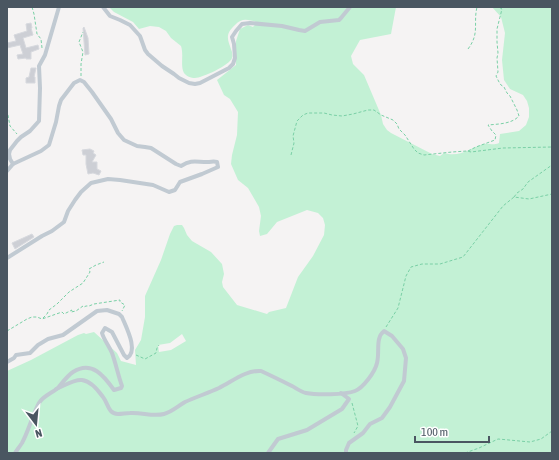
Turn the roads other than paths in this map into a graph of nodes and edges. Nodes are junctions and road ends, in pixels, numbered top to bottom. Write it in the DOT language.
graph roads {
  1 [pos="59,7"];
  2 [pos="104,7"];
  3 [pos="350,7"];
  4 [pos="13,164"];
  5 [pos="7,171"];
  6 [pos="9,256"];
  7 [pos="7,362"];
  8 [pos="56,389"];
  9 [pos="341,393"];
  10 [pos="15,453"];
  11 [pos="268,453"];
  12 [pos="346,453"];
  1 -- 4 [label="street"];
  2 -- 3 [label="street"];
  4 -- 5 [label="street"];
  4 -- 6 [label="street"];
  7 -- 8 [label="street"];
  8 -- 9 [label="street"];
  8 -- 10 [label="street"];
  9 -- 11 [label="street"];
  9 -- 12 [label="street"];
}
